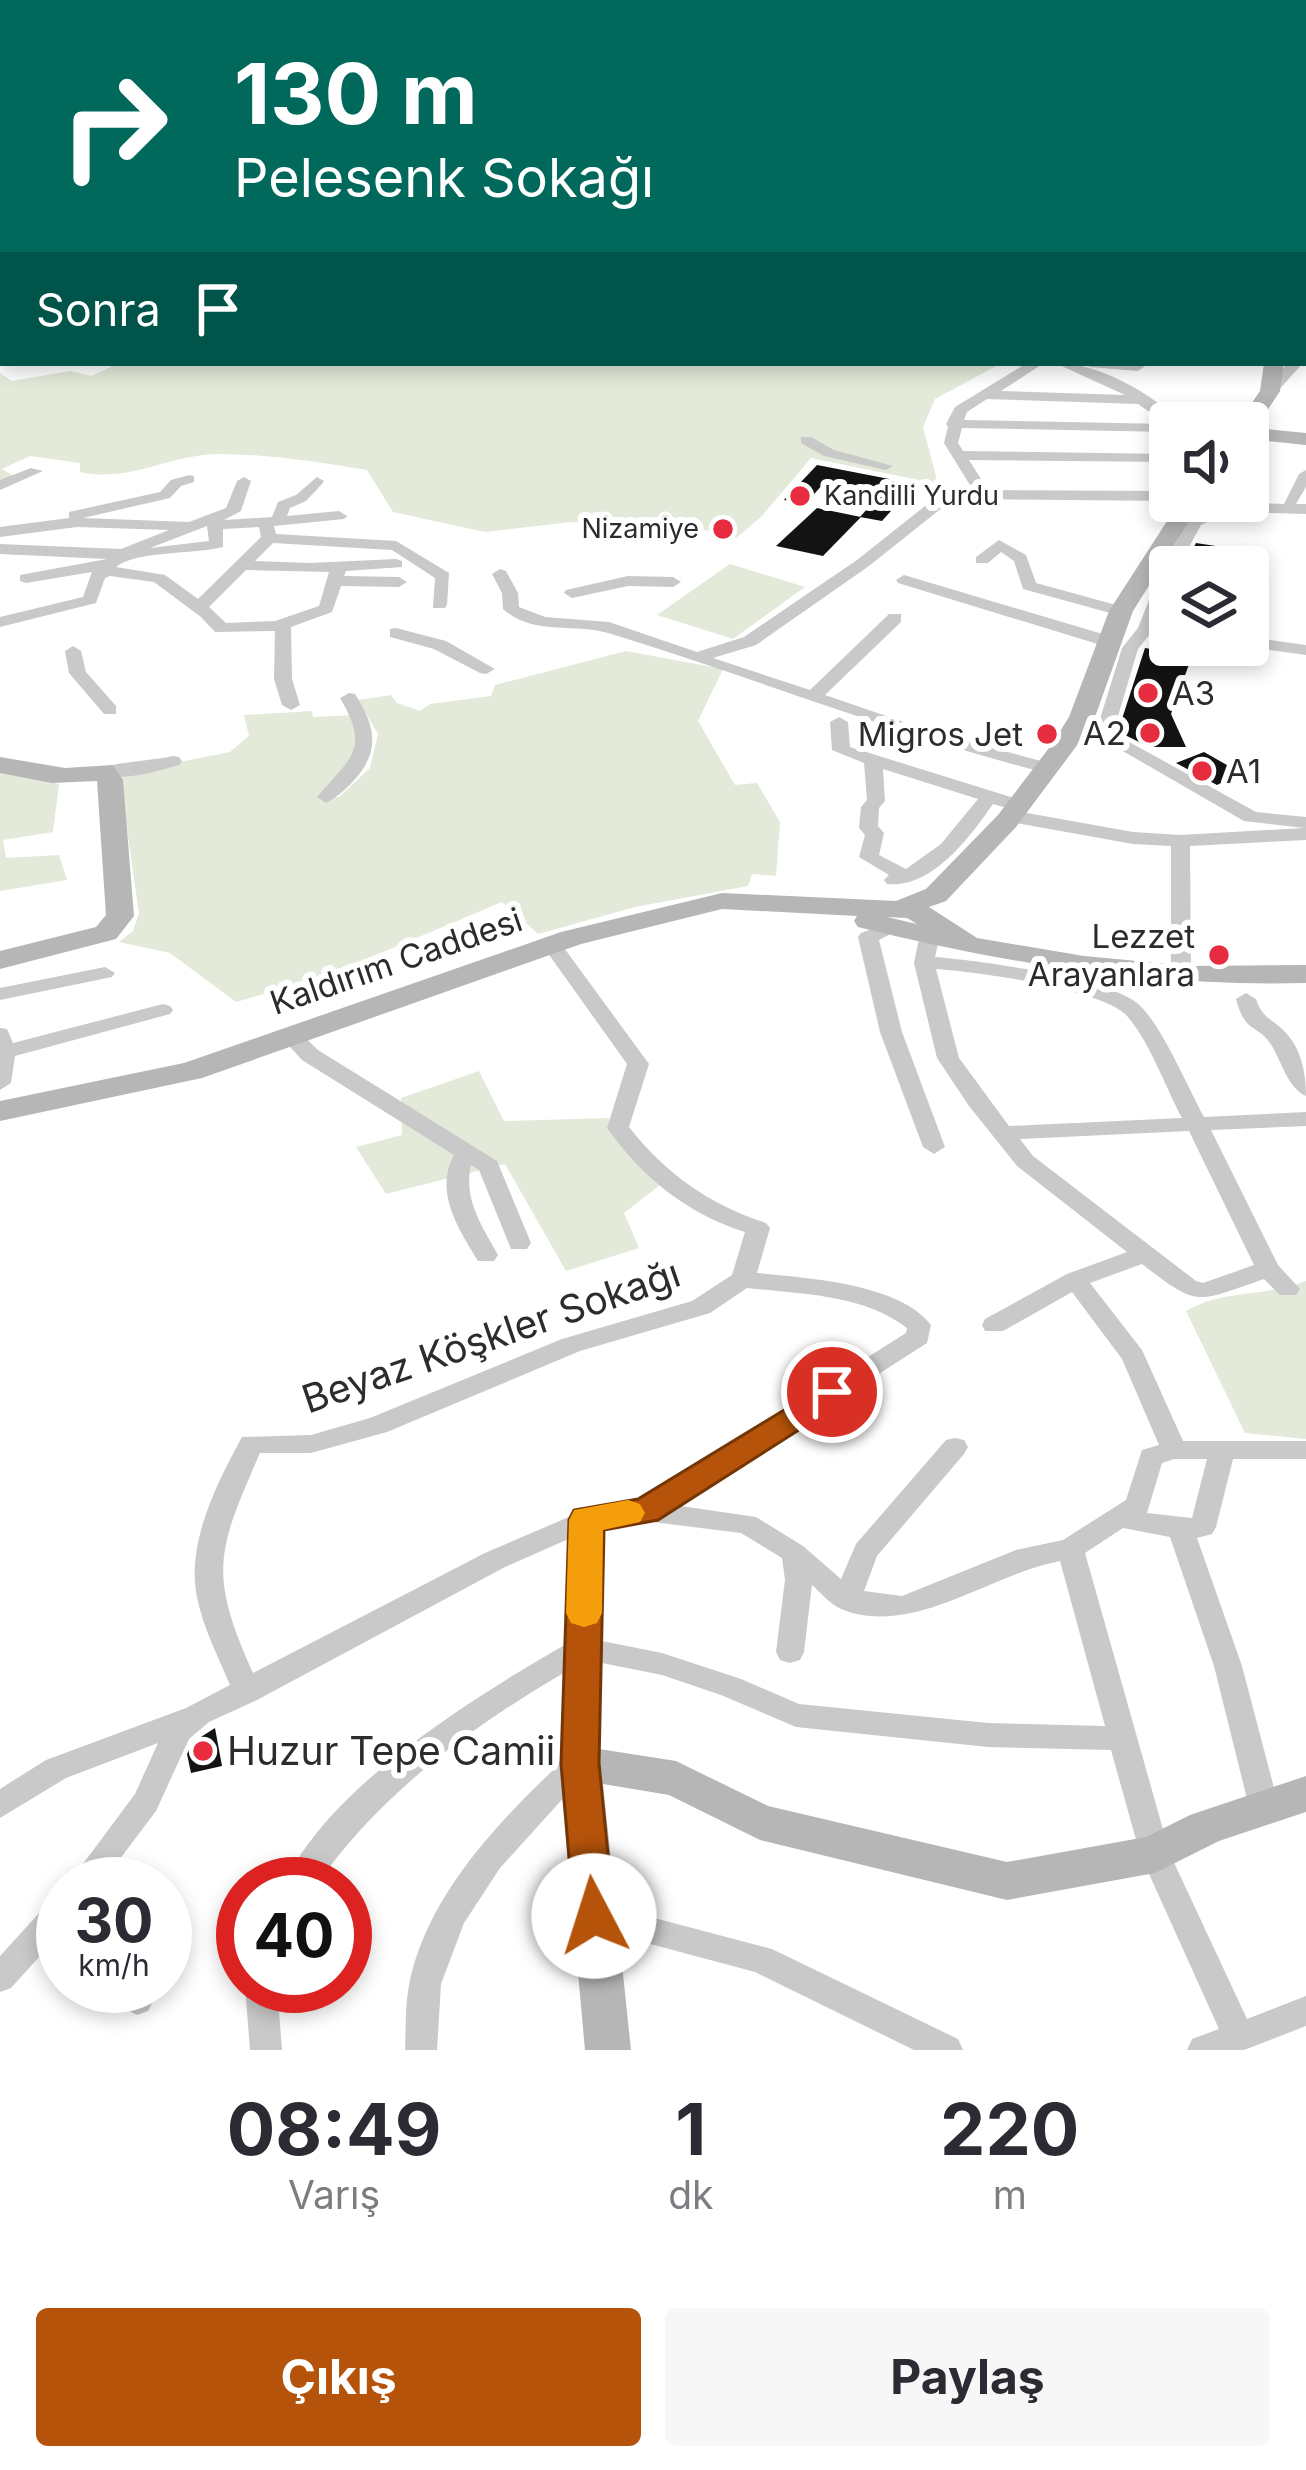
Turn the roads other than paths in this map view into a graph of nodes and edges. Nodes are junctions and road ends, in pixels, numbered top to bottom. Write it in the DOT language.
graph roads {
  1 [pos="418,0"];
  2 [pos="432,0"];
  3 [pos="1032,366"];
  4 [pos="1069,366"];
  5 [pos="1274,366"];
  6 [pos="1293,366"];
  7 [pos="1270,391"];
  8 [pos="986,395"];
  9 [pos="1146,400"];
  10 [pos="1263,402"];
  11 [pos="1149,403"];
  12 [pos="953,424"];
  13 [pos="1149,426"];
  14 [pos="1269,430"];
  15 [pos="1306,438"];
  16 [pos="806,440"];
  17 [pos="957,455"];
  18 [pos="1149,458"];
  19 [pos="886,466"];
  20 [pos="36,471"];
  21 [pos="1306,474"];
  22 [pos="189,479"];
  23 [pos="244,481"];
  24 [pos="317,481"];
  25 [pos="0,488"];
  26 [pos="982,492"];
  27 [pos="1149,496"];
  28 [pos="1269,502"];
  29 [pos="1,505"];
  30 [pos="1300,505"];
  31 [pos="339,516"];
  32 [pos="1178,522"];
  33 [pos="58,524"];
  34 [pos="214,525"];
  35 [pos="194,526"];
  36 [pos="271,527"];
  37 [pos="0,532"];
  38 [pos="1182,546"];
  39 [pos="0,549"];
  40 [pos="130,550"];
  41 [pos="982,560"];
  42 [pos="238,565"];
  43 [pos="108,568"];
  44 [pos="398,573"];
  45 [pos="339,574"];
  46 [pos="500,574"];
  47 [pos="26,578"];
  48 [pos="904,580"];
  49 [pos="673,582"];
  50 [pos="572,593"];
  51 [pos="439,604"];
  52 [pos="1149,607"];
  53 [pos="199,608"];
  54 [pos="1121,611"];
  55 [pos="895,618"];
  56 [pos="0,622"];
  57 [pos="283,627"];
  58 [pos="1146,628"];
  59 [pos="1149,628"];
  60 [pos="396,633"];
  61 [pos="1109,642"];
  62 [pos="1269,644"];
  63 [pos="73,650"];
  64 [pos="1306,650"];
  65 [pos="697,656"];
  66 [pos="486,669"];
  67 [pos="814,696"];
  68 [pos="349,698"];
  69 [pos="291,705"];
  70 [pos="110,710"];
  71 [pos="839,722"];
  72 [pos="173,761"];
  73 [pos="873,761"];
  74 [pos="0,765"];
  75 [pos="1046,768"];
  76 [pos="104,771"];
  77 [pos="326,796"];
  78 [pos="988,798"];
  79 [pos="1014,811"];
  80 [pos="1306,823"];
  81 [pos="1306,834"];
  82 [pos="1180,841"];
  83 [pos="917,926"];
  84 [pos="552,945"];
  85 [pos="0,960"];
  86 [pos="105,973"];
  87 [pos="1306,974"];
  88 [pos="1181,978"];
  89 [pos="0,994"];
  90 [pos="1246,999"];
  91 [pos="163,1010"];
  92 [pos="291,1036"];
  93 [pos="3,1043"];
  94 [pos="0,1083"];
  95 [pos="1306,1088"];
  96 [pos="0,1111"];
  97 [pos="1306,1119"];
  98 [pos="1198,1126"];
  99 [pos="1003,1133"];
  100 [pos="934,1147"];
  101 [pos="466,1154"];
  102 [pos="519,1243"];
  103 [pos="1144,1254"];
  104 [pos="486,1255"];
  105 [pos="1268,1269"];
  106 [pos="743,1279"];
  107 [pos="1075,1280"];
  108 [pos="1288,1289"];
  109 [pos="994,1325"];
  110 [pos="955,1447"];
  111 [pos="1223,1449"];
  112 [pos="1174,1450"];
  113 [pos="1306,1450"];
  114 [pos="646,1510"];
  115 [pos="1120,1518"];
  116 [pos="586,1520"];
  117 [pos="1180,1529"];
  118 [pos="1070,1549"];
  119 [pos="794,1553"];
  120 [pos="847,1600"];
  121 [pos="583,1648"];
  122 [pos="790,1652"];
  123 [pos="248,1692"];
  124 [pos="200,1714"];
  125 [pos="1124,1738"];
  126 [pos="580,1763"];
  127 [pos="1306,1793"];
  128 [pos="0,1805"];
  129 [pos="1264,1807"];
  130 [pos="1155,1854"];
  131 [pos="104,1857"];
  132 [pos="316,1857"];
  133 [pos="594,1916"];
  134 [pos="36,1956"];
  135 [pos="0,1978"];
  136 [pos="1306,2011"];
  137 [pos="263,2013"];
  138 [pos="1239,2037"];
  139 [pos="266,2050"];
  140 [pos="421,2050"];
  141 [pos="608,2050"];
  142 [pos="947,2050"];
  143 [pos="1203,2050"];
  1 -- 2 [label="street"];
  3 -- 8 [label="street"];
  4 -- 9 [label="street"];
  5 -- 7 [label="street"];
  6 -- 7 [label="street"];
  7 -- 10 [label="street"];
  8 -- 9 [label="street"];
  8 -- 12 [label="street"];
  9 -- 11 [label="street"];
  12 -- 13 [label="street"];
  12 -- 17 [label="street"];
  14 -- 15 [label="street"];
  16 -- 19 [label="street"];
  17 -- 18 [label="street"];
  17 -- 26 [label="street"];
  20 -- 25 [label="street"];
  21 -- 30 [label="street"];
  22 -- 33 [label="street"];
  23 -- 35 [label="street"];
  24 -- 36 [label="street"];
  25 -- 29 [label="street"];
  26 -- 27 [label="street"];
  26 -- 65 [label="street"];
  28 -- 30 [label="street"];
  30 -- 38 [label="street"];
  31 -- 36 [label="street"];
  32 -- 54 [label="street"];
  33 -- 35 [label="street"];
  33 -- 37 [label="street"];
  34 -- 35 [label="street"];
  34 -- 36 [label="street"];
  34 -- 40 [label="street"];
  35 -- 40 [label="street"];
  36 -- 42 [label="street"];
  36 -- 51 [label="street"];
  39 -- 40 [label="street"];
  40 -- 43 [label="street"];
  41 -- 54 [label="street"];
  42 -- 45 [label="street"];
  42 -- 53 [label="street"];
  43 -- 47 [label="street"];
  43 -- 53 [label="street"];
  43 -- 56 [label="street"];
  44 -- 45 [label="street"];
  45 -- 57 [label="street"];
  46 -- 65 [label="street"];
  48 -- 61 [label="street"];
  49 -- 50 [label="street"];
  52 -- 58 [label="street"];
  53 -- 57 [label="street"];
  54 -- 61 [label="street"];
  55 -- 67 [label="street"];
  57 -- 69 [label="street"];
  58 -- 59 [label="street"];
  58 -- 80 [label="street"];
  60 -- 66 [label="street"];
  61 -- 75 [label="street"];
  62 -- 64 [label="street"];
  63 -- 70 [label="street"];
  65 -- 67 [label="street"];
  67 -- 75 [label="street"];
  68 -- 77 [label="street"];
  71 -- 73 [label="street"];
  72 -- 76 [label="street"];
  73 -- 78 [label="street"];
  73 -- 78 [label="street"];
  74 -- 76 [label="street"];
  75 -- 79 [label="street"];
  76 -- 85 [label="street"];
  78 -- 79 [label="street"];
  79 -- 82 [label="street"];
  79 -- 83 [label="street"];
  81 -- 82 [label="street"];
  82 -- 88 [label="street"];
  83 -- 84 [label="street, Kaldırım Caddesi"];
  83 -- 88 [label="street, Kaldırım Caddesi"];
  83 -- 98 [label="street"];
  83 -- 99 [label="street"];
  83 -- 100 [label="street"];
  84 -- 92 [label="street, Kaldırım Caddesi"];
  84 -- 106 [label="street"];
  86 -- 89 [label="street"];
  87 -- 88 [label="street"];
  90 -- 95 [label="street"];
  91 -- 93 [label="street"];
  92 -- 96 [label="street, Kaldırım Caddesi"];
  92 -- 101 [label="street"];
  93 -- 94 [label="street"];
  97 -- 98 [label="street"];
  98 -- 99 [label="street"];
  98 -- 105 [label="street"];
  99 -- 103 [label="street"];
  101 -- 102 [label="street"];
  101 -- 104 [label="street"];
  103 -- 105 [label="street"];
  103 -- 107 [label="street"];
  105 -- 108 [label="street"];
  106 -- 114 [label="street"];
  106 -- 123 [label="street, Beyaz Köşkler Sokağı"];
  107 -- 109 [label="street"];
  107 -- 112 [label="street"];
  110 -- 120 [label="street"];
  111 -- 112 [label="street"];
  111 -- 113 [label="street"];
  111 -- 117 [label="street"];
  112 -- 115 [label="street"];
  114 -- 116 [label="street"];
  114 -- 119 [label="street"];
  115 -- 117 [label="street"];
  115 -- 118 [label="street"];
  116 -- 121 [label="street"];
  116 -- 123 [label="street"];
  117 -- 129 [label="street"];
  118 -- 120 [label="street"];
  118 -- 125 [label="street"];
  119 -- 120 [label="street"];
  119 -- 122 [label="street"];
  121 -- 125 [label="street"];
  121 -- 126 [label="street"];
  121 -- 132 [label="street"];
  123 -- 124 [label="street"];
  124 -- 128 [label="street"];
  124 -- 131 [label="street"];
  125 -- 130 [label="street"];
  126 -- 130 [label="street"];
  126 -- 133 [label="street"];
  126 -- 140 [label="street"];
  127 -- 129 [label="street"];
  129 -- 130 [label="street"];
  130 -- 138 [label="street"];
  133 -- 141 [label="street"];
  133 -- 142 [label="street"];
  134 -- 135 [label="street"];
  136 -- 138 [label="street"];
  137 -- 139 [label="street"];
  138 -- 143 [label="street"];
}
